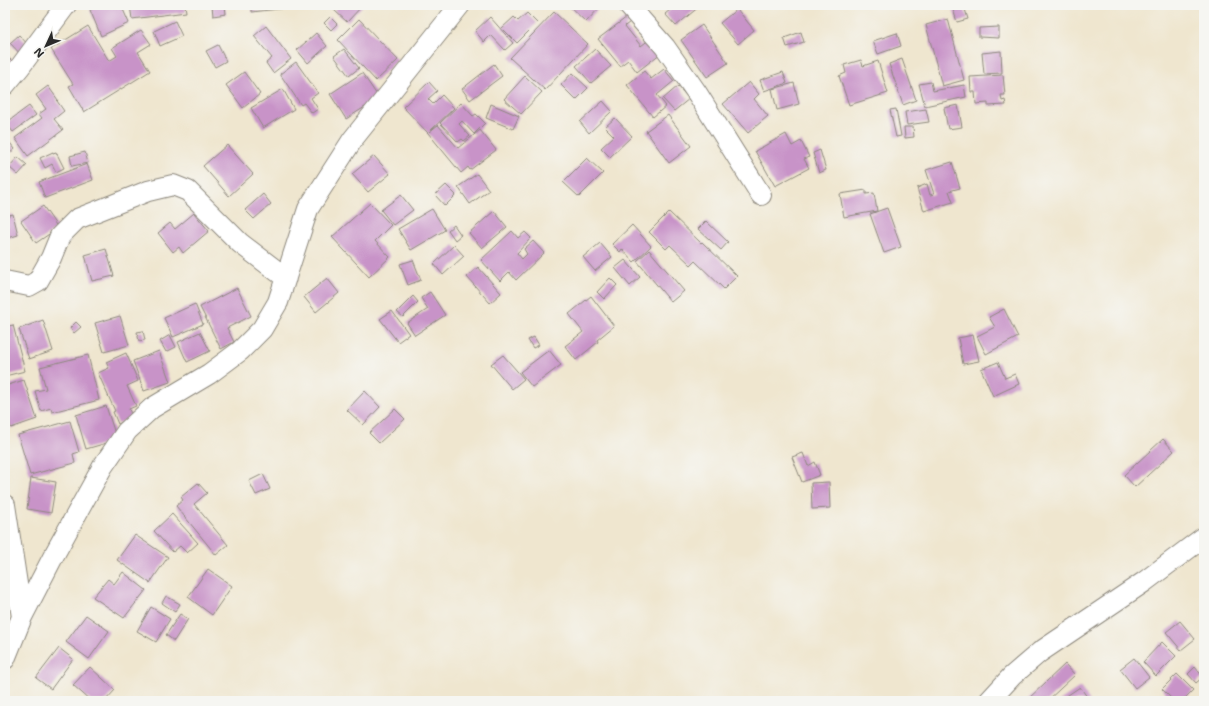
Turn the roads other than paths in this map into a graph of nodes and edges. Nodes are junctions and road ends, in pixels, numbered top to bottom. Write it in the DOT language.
graph roads {
  1 [pos="66,5"];
  2 [pos="460,5"];
  3 [pos="628,5"];
  4 [pos="5,84"];
  5 [pos="761,194"];
  6 [pos="286,278"];
  7 [pos="5,281"];
  8 [pos="5,505"];
  9 [pos="1204,537"];
  10 [pos="22,617"];
  11 [pos="5,659"];
  12 [pos="989,701"];
  1 -- 4 [label="street"];
  2 -- 6 [label="street"];
  3 -- 5 [label="street"];
  6 -- 7 [label="street"];
  6 -- 10 [label="street"];
  8 -- 10 [label="street"];
  9 -- 12 [label="street"];
  10 -- 11 [label="street"];
}
